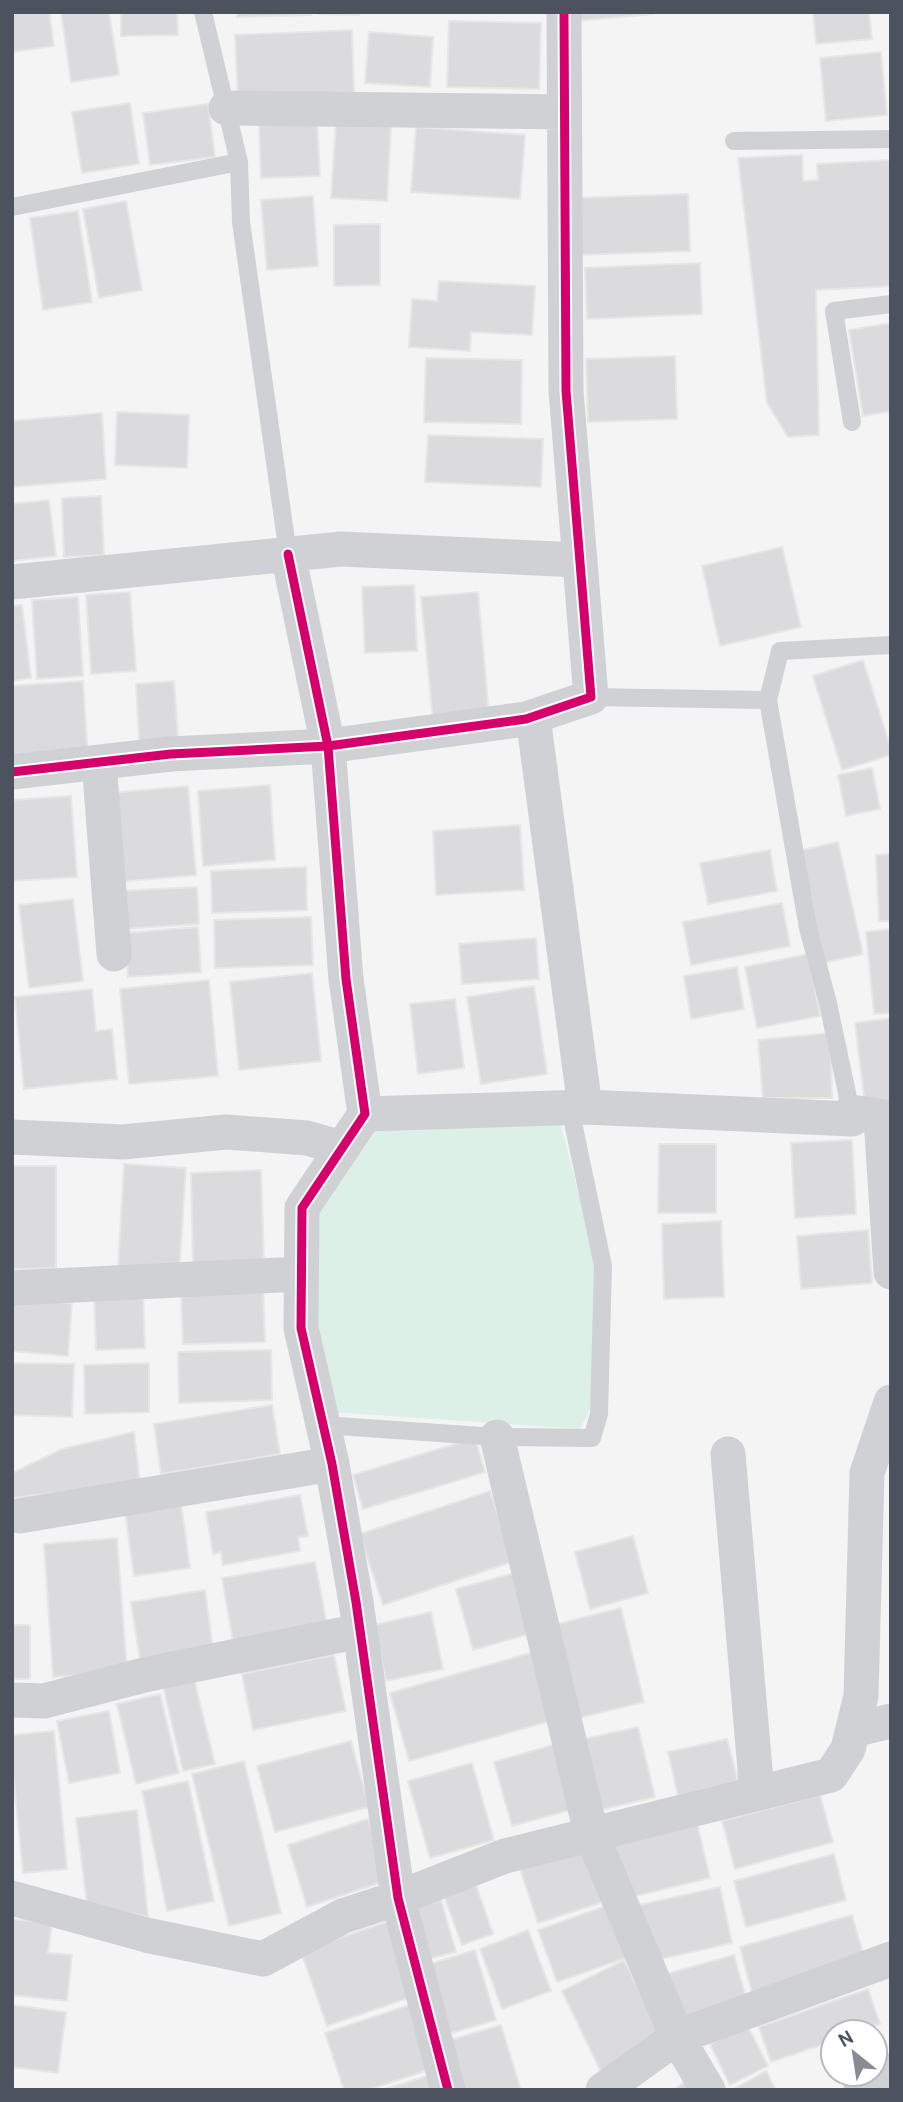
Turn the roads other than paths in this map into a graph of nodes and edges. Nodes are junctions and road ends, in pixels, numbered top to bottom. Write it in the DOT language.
graph roads {
  1 [pos="203,12"];
  2 [pos="564,12"];
  3 [pos="226,108"];
  4 [pos="564,112"];
  5 [pos="891,139"];
  6 [pos="734,141"];
  7 [pos="239,162"];
  8 [pos="12,207"];
  9 [pos="891,304"];
  10 [pos="852,422"];
  11 [pos="288,554"];
  12 [pos="580,560"];
  13 [pos="12,582"];
  14 [pos="891,645"];
  15 [pos="591,697"];
  16 [pos="768,700"];
  17 [pos="533,717"];
  18 [pos="328,746"];
  19 [pos="99,762"];
  20 [pos="12,772"];
  21 [pos="114,954"];
  22 [pos="578,1108"];
  23 [pos="365,1114"];
  24 [pos="874,1116"];
  25 [pos="12,1137"];
  26 [pos="342,1148"];
  27 [pos="891,1272"];
  28 [pos="300,1274"];
  29 [pos="12,1288"];
  30 [pos="891,1402"];
  31 [pos="323,1425"];
  32 [pos="497,1437"];
  33 [pos="728,1454"];
  34 [pos="332,1464"];
  35 [pos="19,1516"];
  36 [pos="878,1547"];
  37 [pos="360,1631"];
  38 [pos="12,1700"];
  39 [pos="891,1721"];
  40 [pos="853,1730"];
  41 [pos="757,1793"];
  42 [pos="592,1833"];
  43 [pos="12,1898"];
  44 [pos="398,1898"];
  45 [pos="891,1959"];
  46 [pos="677,2037"];
  47 [pos="891,2071"];
  48 [pos="448,2090"];
  49 [pos="603,2090"];
  50 [pos="708,2090"];
  51 [pos="861,2090"];
  1 -- 3 [label="lane"];
  2 -- 4 [label="street"];
  3 -- 4 [label="street"];
  3 -- 7 [label="lane"];
  4 -- 12 [label="street"];
  5 -- 6 [label="lane"];
  7 -- 8 [label="lane"];
  7 -- 11 [label="lane"];
  9 -- 10 [label="lane"];
  11 -- 12 [label="street"];
  11 -- 13 [label="street"];
  11 -- 18 [label="street"];
  12 -- 15 [label="street"];
  14 -- 16 [label="lane"];
  15 -- 16 [label="lane"];
  15 -- 17 [label="street"];
  16 -- 24 [label="lane"];
  17 -- 18 [label="street"];
  17 -- 22 [label="street"];
  18 -- 19 [label="street"];
  18 -- 23 [label="street"];
  19 -- 20 [label="street"];
  19 -- 21 [label="street"];
  22 -- 23 [label="street"];
  22 -- 24 [label="street"];
  22 -- 32 [label="lane"];
  23 -- 26 [label="street"];
  24 -- 27 [label="street"];
  25 -- 26 [label="street"];
  26 -- 28 [label="street"];
  28 -- 29 [label="street"];
  28 -- 31 [label="street"];
  30 -- 36 [label="street"];
  31 -- 32 [label="lane"];
  31 -- 34 [label="street"];
  32 -- 42 [label="street"];
  33 -- 41 [label="street"];
  34 -- 35 [label="street"];
  34 -- 37 [label="street"];
  36 -- 40 [label="street"];
  37 -- 38 [label="street"];
  37 -- 44 [label="street"];
  39 -- 40 [label="street"];
  40 -- 41 [label="street"];
  41 -- 42 [label="street"];
  42 -- 44 [label="street"];
  42 -- 46 [label="street"];
  43 -- 44 [label="street"];
  44 -- 48 [label="street"];
  45 -- 46 [label="street"];
  46 -- 49 [label="street"];
  46 -- 50 [label="street"];
  47 -- 51 [label="street"];
}
